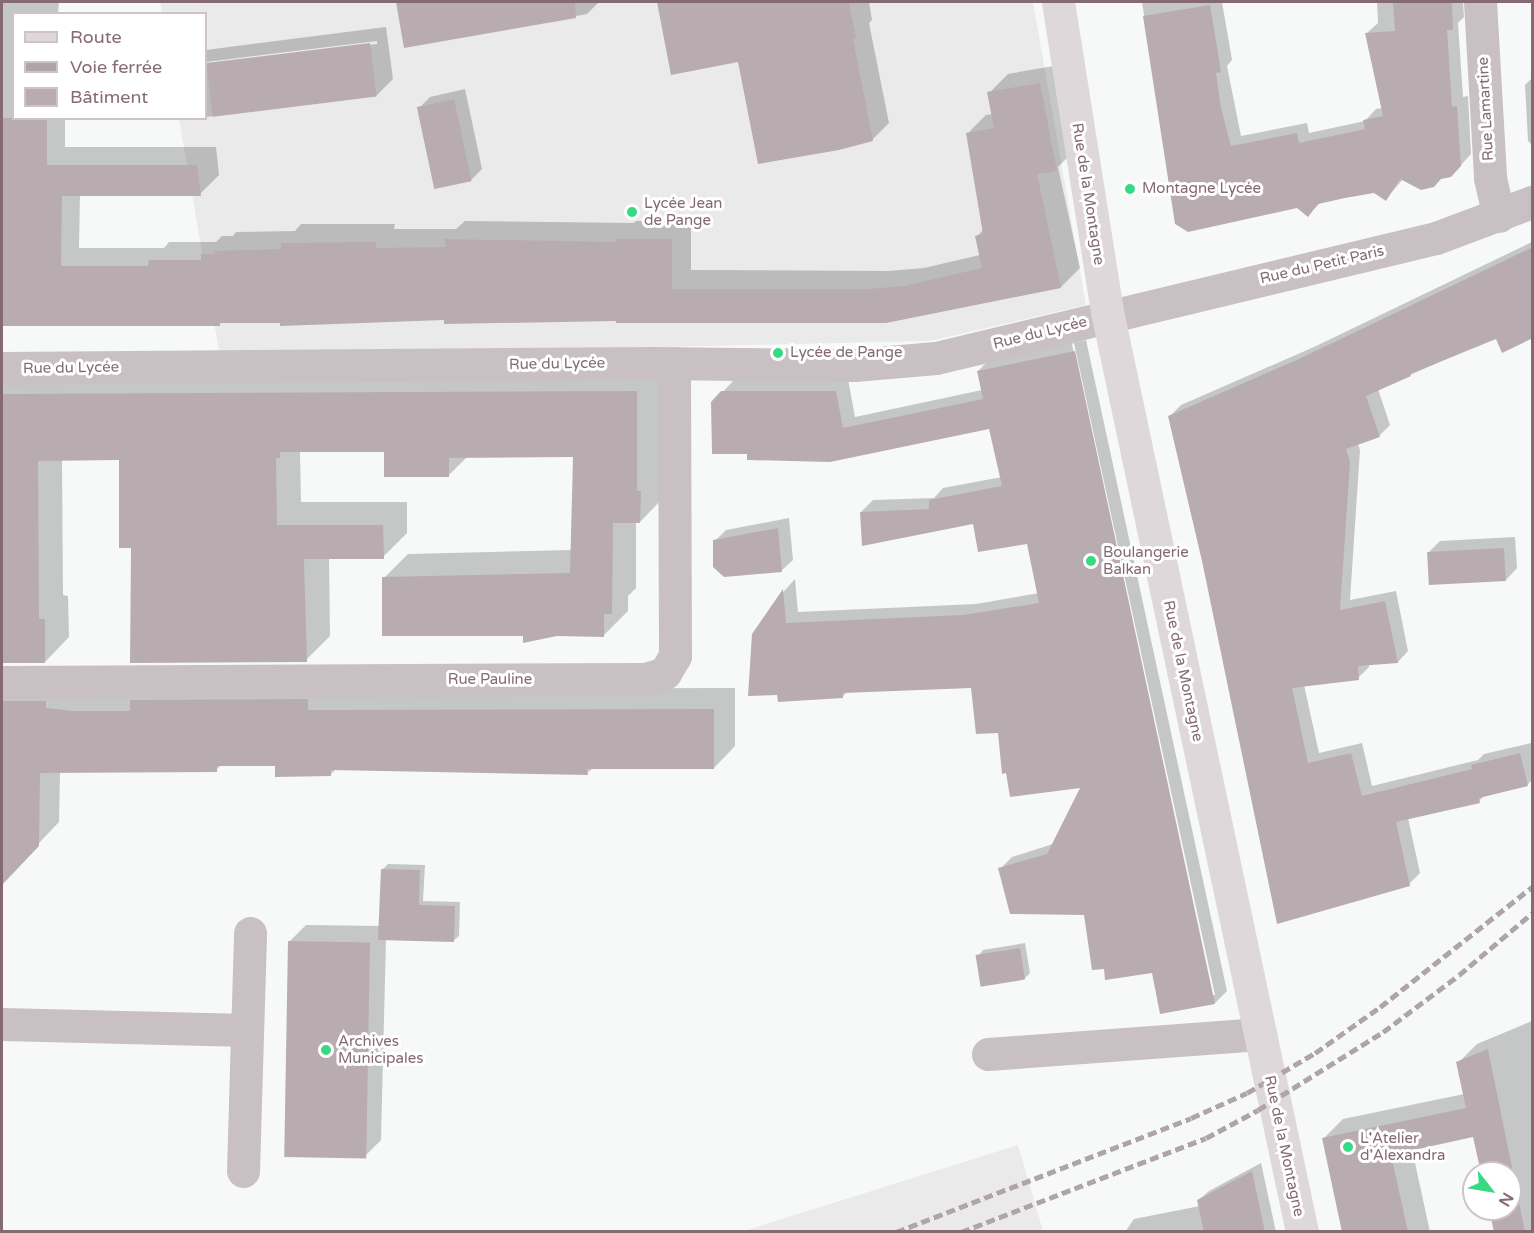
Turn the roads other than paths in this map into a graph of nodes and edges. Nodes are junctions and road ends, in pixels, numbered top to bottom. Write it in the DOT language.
graph roads {
  1 [pos="1058,2"];
  2 [pos="1480,2"];
  3 [pos="1533,202"];
  4 [pos="1499,216"];
  5 [pos="1108,315"];
  6 [pos="674,363"];
  7 [pos="2,368"];
  8 [pos="2,682"];
  9 [pos="250,933"];
  10 [pos="2,1024"];
  11 [pos="247,1030"];
  12 [pos="1260,1034"];
  13 [pos="988,1054"];
  14 [pos="243,1171"];
  15 [pos="1302,1232"];
  1 -- 5 [label="main road, Rue de la Montagne"];
  2 -- 4 [label="street, Rue Lamartine"];
  3 -- 4 [label="street, Rue du Petit Paris"];
  4 -- 5 [label="street, Rue du Petit Paris"];
  5 -- 6 [label="street, Rue du Lycée"];
  5 -- 12 [label="main road, Rue de la Montagne"];
  6 -- 7 [label="street, Rue du Lycée"];
  6 -- 8 [label="street, Rue Pauline"];
  9 -- 11 [label="street"];
  10 -- 11 [label="street"];
  11 -- 14 [label="street"];
  12 -- 13 [label="street"];
  12 -- 15 [label="main road, Rue de la Montagne"];
}
